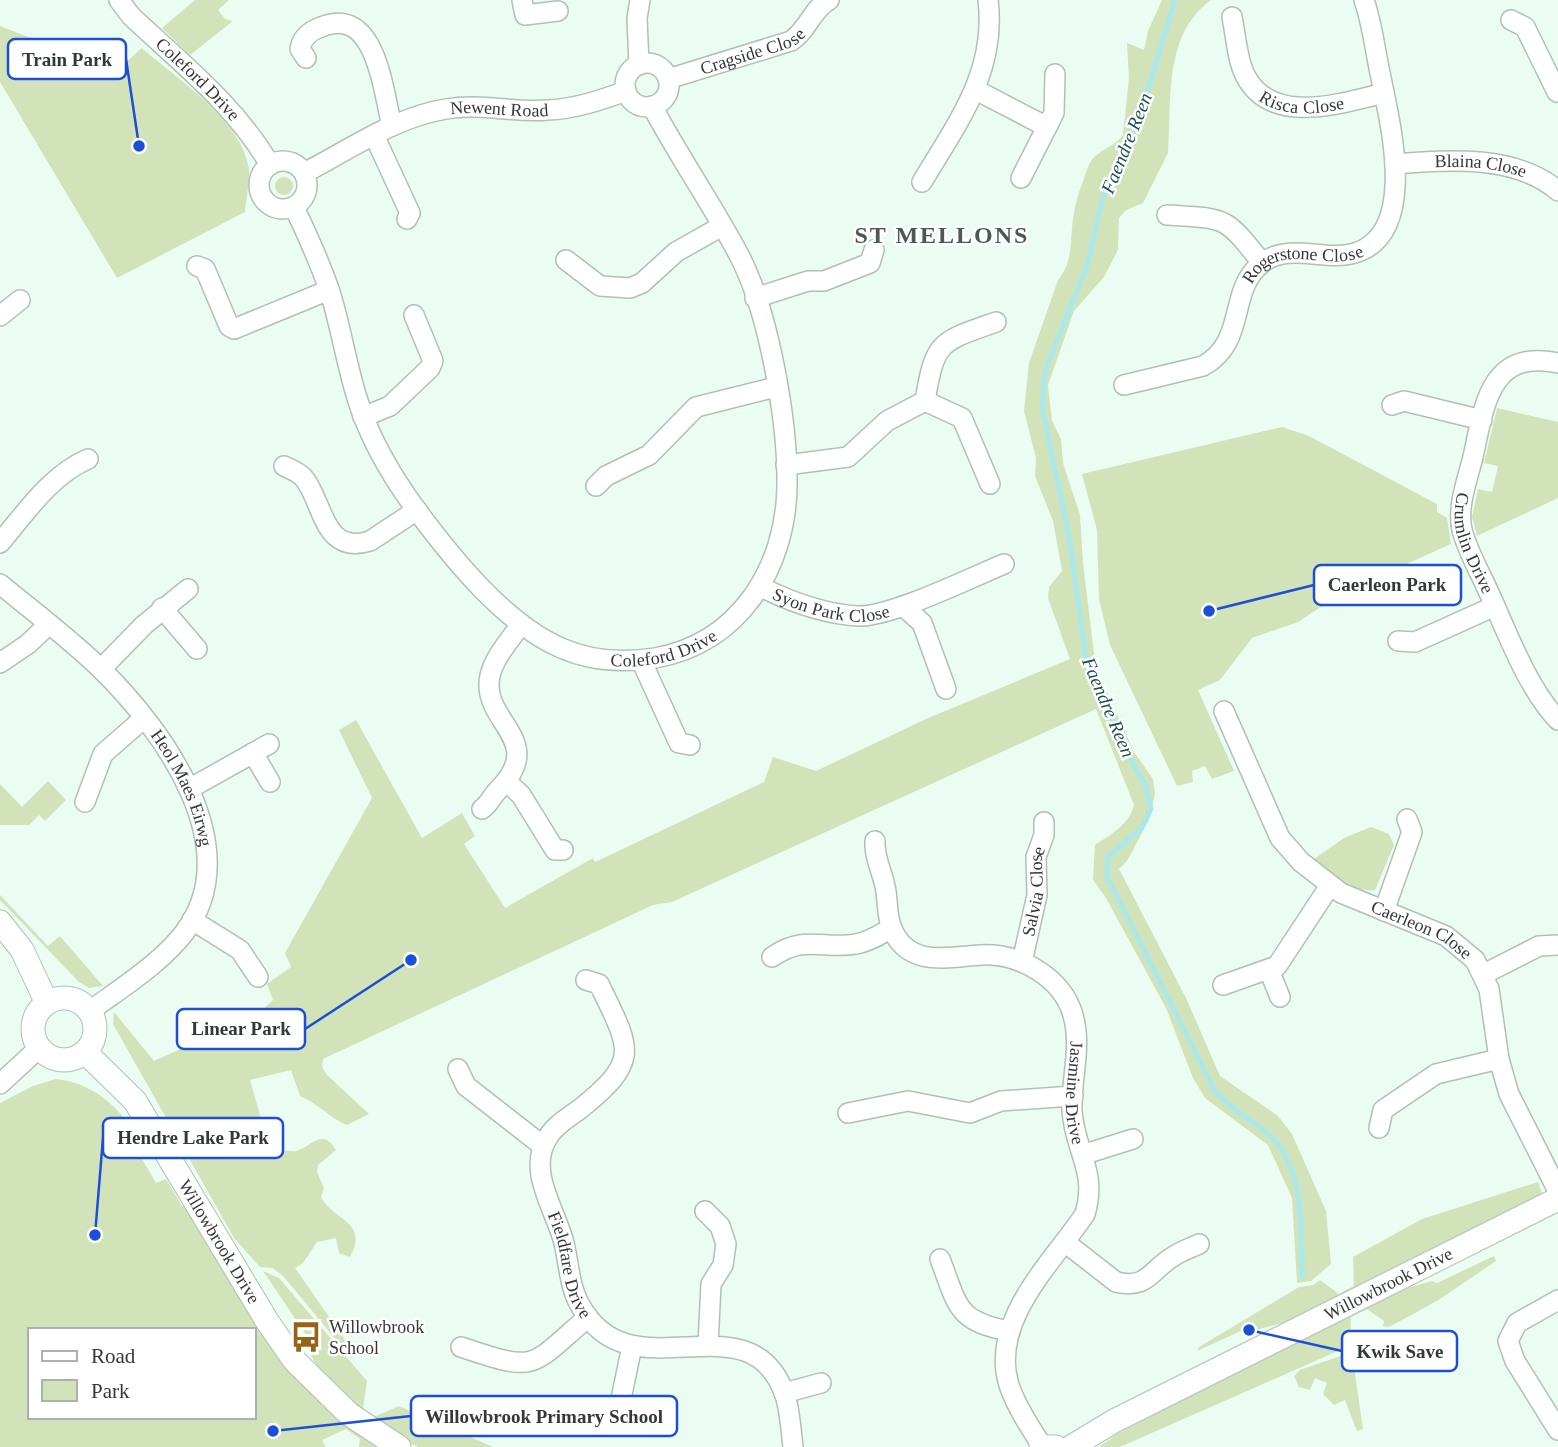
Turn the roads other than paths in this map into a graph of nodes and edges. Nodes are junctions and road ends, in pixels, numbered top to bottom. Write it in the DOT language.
graph roads {
  1 [pos="119,0"];
  2 [pos="522,0"];
  3 [pos="640,0"];
  4 [pos="988,0"];
  5 [pos="1364,0"];
  6 [pos="825,1"];
  7 [pos="558,11"];
  8 [pos="1232,17"];
  9 [pos="1511,19"];
  10 [pos="306,58"];
  11 [pos="639,65"];
  12 [pos="1055,74"];
  13 [pos="668,79"];
  14 [pos="976,90"];
  15 [pos="626,91"];
  16 [pos="1384,93"];
  17 [pos="1552,94"];
  18 [pos="652,106"];
  19 [pos="392,126"];
  20 [pos="1046,127"];
  21 [pos="374,135"];
  22 [pos="1395,164"];
  23 [pos="270,165"];
  24 [pos="304,173"];
  25 [pos="1021,178"];
  26 [pos="922,181"];
  27 [pos="1558,191"];
  28 [pos="294,207"];
  29 [pos="1167,215"];
  30 [pos="407,219"];
  31 [pos="722,226"];
  32 [pos="874,250"];
  33 [pos="566,260"];
  34 [pos="1262,263"];
  35 [pos="197,266"];
  36 [pos="329,290"];
  37 [pos="755,298"];
  38 [pos="20,300"];
  39 [pos="414,315"];
  40 [pos="0,316"];
  41 [pos="996,322"];
  42 [pos="1558,363"];
  43 [pos="1124,385"];
  44 [pos="776,387"];
  45 [pos="925,401"];
  46 [pos="1392,404"];
  47 [pos="363,417"];
  48 [pos="1482,419"];
  49 [pos="88,459"];
  50 [pos="786,464"];
  51 [pos="284,466"];
  52 [pos="990,484"];
  53 [pos="596,486"];
  54 [pos="417,510"];
  55 [pos="0,543"];
  56 [pos="1004,564"];
  57 [pos="0,584"];
  58 [pos="761,587"];
  59 [pos="188,589"];
  60 [pos="903,606"];
  61 [pos="1495,606"];
  62 [pos="162,608"];
  63 [pos="49,624"];
  64 [pos="522,624"];
  65 [pos="1398,641"];
  66 [pos="197,649"];
  67 [pos="641,660"];
  68 [pos="0,663"];
  69 [pos="101,670"];
  70 [pos="946,689"];
  71 [pos="1224,711"];
  72 [pos="143,719"];
  73 [pos="1558,720"];
  74 [pos="690,745"];
  75 [pos="270,782"];
  76 [pos="507,782"];
  77 [pos="189,789"];
  78 [pos="85,802"];
  79 [pos="482,809"];
  80 [pos="1407,818"];
  81 [pos="1044,821"];
  82 [pos="875,841"];
  83 [pos="564,850"];
  84 [pos="1329,887"];
  85 [pos="1384,911"];
  86 [pos="192,920"];
  87 [pos="0,922"];
  88 [pos="891,928"];
  89 [pos="1558,945"];
  90 [pos="772,957"];
  91 [pos="1022,962"];
  92 [pos="1269,970"];
  93 [pos="1484,974"];
  94 [pos="258,977"];
  95 [pos="586,979"];
  96 [pos="1223,985"];
  97 [pos="1280,998"];
  98 [pos="47,1003"];
  99 [pos="89,1011"];
  100 [pos="39,1048"];
  101 [pos="85,1052"];
  102 [pos="1499,1059"];
  103 [pos="458,1069"];
  104 [pos="0,1084"];
  105 [pos="1073,1096"];
  106 [pos="848,1113"];
  107 [pos="1379,1128"];
  108 [pos="1133,1139"];
  109 [pos="543,1146"];
  110 [pos="1084,1154"];
  111 [pos="1558,1191"];
  112 [pos="1558,1199"];
  113 [pos="705,1211"];
  114 [pos="1066,1242"];
  115 [pos="1199,1244"];
  116 [pos="940,1259"];
  117 [pos="1558,1300"];
  118 [pos="588,1317"];
  119 [pos="1009,1331"];
  120 [pos="708,1345"];
  121 [pos="632,1346"];
  122 [pos="461,1347"];
  123 [pos="821,1383"];
  124 [pos="784,1393"];
  125 [pos="621,1399"];
  126 [pos="1558,1430"];
  127 [pos="399,1447"];
  128 [pos="793,1447"];
  129 [pos="1042,1447"];
  130 [pos="1056,1447"];
  131 [pos="1071,1447"];
  1 -- 23 [label="street, Coleford Drive"];
  2 -- 7 [label="street"];
  3 -- 11 [label="street"];
  4 -- 14 [label="street"];
  5 -- 16 [label="street, Rogerstone Close"];
  6 -- 13 [label="street, Cragside Close"];
  8 -- 16 [label="street, Risca Close"];
  9 -- 17 [label="street"];
  10 -- 19 [label="street"];
  11 -- 13 [label="street"];
  11 -- 15 [label="street"];
  12 -- 20 [label="street"];
  13 -- 18 [label="street"];
  14 -- 20 [label="street"];
  14 -- 26 [label="street"];
  15 -- 18 [label="street"];
  15 -- 19 [label="street, Newent Road"];
  16 -- 22 [label="street, Rogerstone Close"];
  18 -- 31 [label="street, Coleford Drive"];
  19 -- 21 [label="street, Newent Road"];
  20 -- 25 [label="street"];
  21 -- 24 [label="street, Newent Road"];
  21 -- 30 [label="street"];
  22 -- 27 [label="street, Blaina Close"];
  22 -- 34 [label="street, Rogerstone Close"];
  23 -- 24 [label="street"];
  23 -- 28 [label="street"];
  24 -- 28 [label="street"];
  28 -- 36 [label="street, Coleford Drive"];
  29 -- 34 [label="street"];
  31 -- 33 [label="street"];
  31 -- 37 [label="street, Coleford Drive"];
  32 -- 37 [label="street"];
  34 -- 43 [label="street, Rogerstone Close"];
  35 -- 36 [label="street"];
  36 -- 47 [label="street, Coleford Drive"];
  37 -- 44 [label="street, Coleford Drive"];
  38 -- 40 [label="street"];
  39 -- 47 [label="street"];
  41 -- 45 [label="street"];
  42 -- 48 [label="street, Crumlin Drive"];
  44 -- 50 [label="street, Coleford Drive"];
  44 -- 53 [label="street"];
  45 -- 50 [label="street"];
  45 -- 52 [label="street"];
  46 -- 48 [label="street"];
  47 -- 54 [label="street, Coleford Drive"];
  48 -- 61 [label="street, Crumlin Drive"];
  49 -- 55 [label="street"];
  50 -- 58 [label="street, Coleford Drive"];
  51 -- 54 [label="street"];
  54 -- 64 [label="street, Coleford Drive"];
  56 -- 60 [label="street, Syon Park Close"];
  57 -- 63 [label="street, Heol Maes Eirwg"];
  58 -- 60 [label="street, Syon Park Close"];
  58 -- 67 [label="street, Coleford Drive"];
  59 -- 62 [label="street"];
  60 -- 70 [label="street, Syon Park Close"];
  61 -- 65 [label="street"];
  61 -- 73 [label="street, Crumlin Drive"];
  62 -- 66 [label="street"];
  62 -- 69 [label="street"];
  63 -- 68 [label="street"];
  63 -- 69 [label="street, Heol Maes Eirwg"];
  64 -- 67 [label="street, Coleford Drive"];
  64 -- 76 [label="street"];
  67 -- 74 [label="street"];
  69 -- 72 [label="street, Heol Maes Eirwg"];
  71 -- 84 [label="street, Caerleon Close"];
  72 -- 77 [label="street, Heol Maes Eirwg"];
  72 -- 78 [label="street"];
  75 -- 77 [label="street"];
  76 -- 79 [label="street"];
  76 -- 83 [label="street"];
  77 -- 86 [label="street, Heol Maes Eirwg"];
  80 -- 85 [label="street"];
  81 -- 91 [label="street, Salvia Close"];
  82 -- 88 [label="street"];
  84 -- 85 [label="street, Caerleon Close"];
  84 -- 92 [label="street"];
  85 -- 93 [label="street, Caerleon Close"];
  86 -- 94 [label="street"];
  86 -- 99 [label="street, Heol Maes Eirwg"];
  87 -- 98 [label="street"];
  88 -- 90 [label="street"];
  88 -- 91 [label="street, Jasmine Drive"];
  89 -- 93 [label="street"];
  91 -- 105 [label="street, Jasmine Drive"];
  92 -- 96 [label="street"];
  92 -- 97 [label="street"];
  93 -- 102 [label="street, Caerleon Close"];
  95 -- 109 [label="street"];
  98 -- 99 [label="street"];
  98 -- 100 [label="street"];
  99 -- 101 [label="street"];
  100 -- 101 [label="street"];
  100 -- 104 [label="street"];
  101 -- 127 [label="street, Willowbrook Drive"];
  102 -- 107 [label="street"];
  102 -- 111 [label="street, Caerleon Close"];
  103 -- 109 [label="street"];
  105 -- 106 [label="street"];
  105 -- 110 [label="street, Jasmine Drive"];
  108 -- 110 [label="street"];
  109 -- 118 [label="street, Fieldfare Drive"];
  110 -- 114 [label="street, Jasmine Drive"];
  112 -- 131 [label="street, Willowbrook Drive"];
  113 -- 120 [label="street"];
  114 -- 115 [label="street"];
  114 -- 119 [label="street, Jasmine Drive"];
  116 -- 119 [label="street"];
  117 -- 126 [label="street"];
  118 -- 121 [label="street, Fieldfare Drive"];
  118 -- 122 [label="street"];
  119 -- 129 [label="street, Jasmine Drive"];
  120 -- 121 [label="street, Fieldfare Drive"];
  120 -- 124 [label="street, Fieldfare Drive"];
  121 -- 125 [label="street"];
  123 -- 124 [label="street"];
  124 -- 128 [label="street, Fieldfare Drive"];
  129 -- 130 [label="street"];
}
